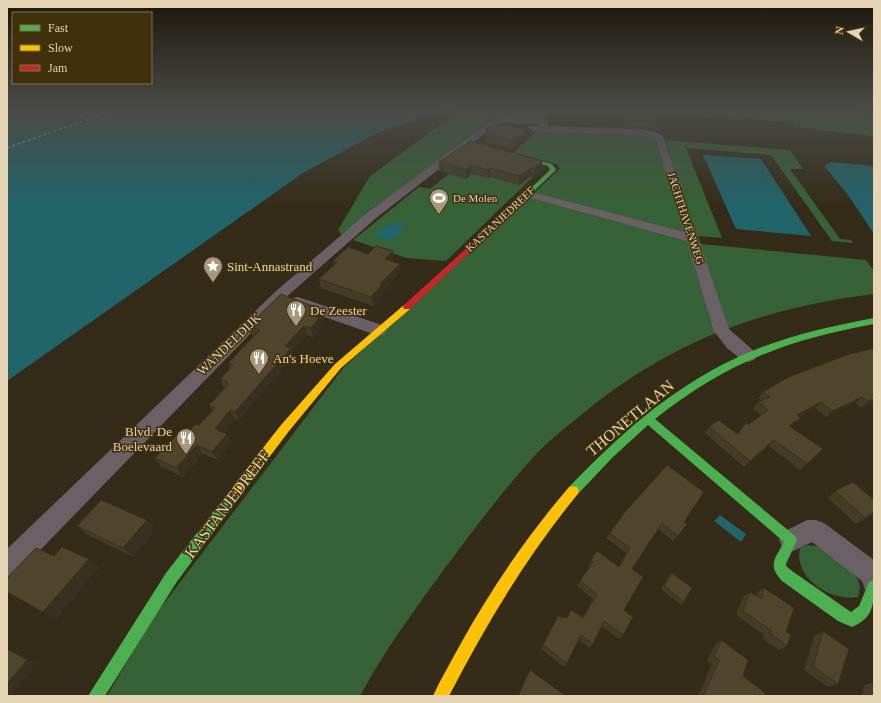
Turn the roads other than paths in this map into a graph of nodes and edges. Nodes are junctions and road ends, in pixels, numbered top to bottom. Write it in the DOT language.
graph roads {
  1 [pos="659,142"];
  2 [pos="466,143"];
  3 [pos="528,194"];
  4 [pos="693,239"];
  5 [pos="280,295"];
  6 [pos="874,321"];
  7 [pos="379,330"];
  8 [pos="748,356"];
  9 [pos="648,419"];
  10 [pos="791,540"];
  11 [pos="7,566"];
  12 [pos="874,581"];
  13 [pos="874,587"];
  14 [pos="96,696"];
  15 [pos="441,696"];
  1 -- 4 [label="street, JACHTHAVENWEG"];
  2 -- 3 [label="street, KASTANJEDREEF"];
  2 -- 5 [label="street, WANDELDIJK"];
  3 -- 4 [label="street"];
  3 -- 7 [label="street, KASTANJEDREEF"];
  4 -- 8 [label="street, JACHTHAVENWEG"];
  5 -- 7 [label="street"];
  5 -- 11 [label="street, WANDELDIJK"];
  6 -- 8 [label="street, THONETLAAN"];
  7 -- 14 [label="street, KASTANJEDREEF"];
  8 -- 9 [label="street, THONETLAAN"];
  9 -- 10 [label="street"];
  9 -- 15 [label="street, THONETLAAN"];
  10 -- 12 [label="street"];
  10 -- 13 [label="street"];
}
